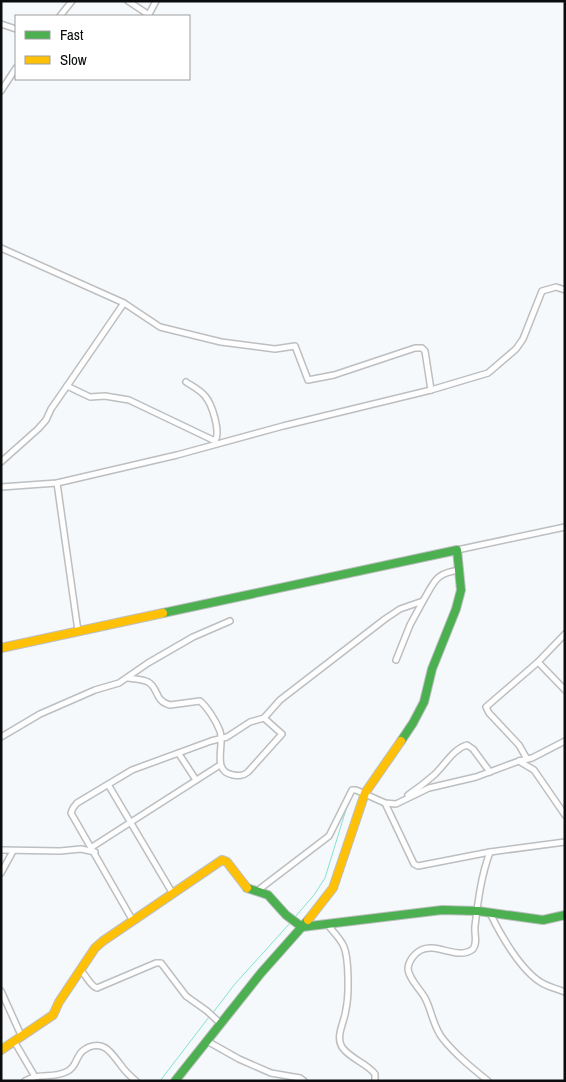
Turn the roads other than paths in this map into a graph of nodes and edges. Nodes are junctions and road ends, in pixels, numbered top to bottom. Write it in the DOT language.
graph roads {
  1 [pos="72,1"];
  2 [pos="128,1"];
  3 [pos="156,1"];
  4 [pos="61,15"];
  5 [pos="148,15"];
  6 [pos="149,15"];
  7 [pos="1,24"];
  8 [pos="15,28"];
  9 [pos="15,70"];
  10 [pos="1,91"];
  11 [pos="1,248"];
  12 [pos="565,290"];
  13 [pos="124,303"];
  14 [pos="186,382"];
  15 [pos="67,386"];
  16 [pos="431,390"];
  17 [pos="215,443"];
  18 [pos="1,462"];
  19 [pos="57,483"];
  20 [pos="1,487"];
  21 [pos="565,528"];
  22 [pos="457,550"];
  23 [pos="460,570"];
  24 [pos="424,601"];
  25 [pos="230,621"];
  26 [pos="78,631"];
  27 [pos="565,634"];
  28 [pos="1,648"];
  29 [pos="396,660"];
  30 [pos="538,662"];
  31 [pos="128,678"];
  32 [pos="565,690"];
  33 [pos="264,718"];
  34 [pos="1,737"];
  35 [pos="221,738"];
  36 [pos="565,740"];
  37 [pos="179,754"];
  38 [pos="527,759"];
  39 [pos="519,761"];
  40 [pos="220,765"];
  41 [pos="490,772"];
  42 [pos="196,780"];
  43 [pos="109,786"];
  44 [pos="365,793"];
  45 [pos="384,803"];
  46 [pos="396,804"];
  47 [pos="565,815"];
  48 [pos="130,823"];
  49 [pos="86,837"];
  50 [pos="565,842"];
  51 [pos="81,849"];
  52 [pos="1,850"];
  53 [pos="13,850"];
  54 [pos="93,850"];
  55 [pos="490,852"];
  56 [pos="1,873"];
  57 [pos="257,891"];
  58 [pos="173,894"];
  59 [pos="478,911"];
  60 [pos="490,913"];
  61 [pos="565,915"];
  62 [pos="133,921"];
  63 [pos="328,925"];
  64 [pos="302,927"];
  65 [pos="80,972"];
  66 [pos="1,991"];
  67 [pos="565,992"];
  68 [pos="220,1023"];
  69 [pos="21,1035"];
  70 [pos="14,1041"];
  71 [pos="207,1041"];
  72 [pos="1,1050"];
  73 [pos="34,1075"];
  74 [pos="26,1081"];
  75 [pos="136,1081"];
  76 [pos="176,1081"];
  77 [pos="304,1081"];
  78 [pos="375,1081"];
  79 [pos="488,1081"];
  1 -- 4 [label="street"];
  2 -- 5 [label="street"];
  3 -- 6 [label="street"];
  7 -- 8 [label="street"];
  9 -- 10 [label="street"];
  11 -- 13 [label="street"];
  12 -- 16 [label="street"];
  13 -- 15 [label="street"];
  13 -- 16 [label="street"];
  14 -- 17 [label="street"];
  15 -- 17 [label="street"];
  15 -- 18 [label="street"];
  16 -- 17 [label="street"];
  17 -- 19 [label="street"];
  19 -- 20 [label="street"];
  19 -- 26 [label="street"];
  21 -- 22 [label="street"];
  22 -- 23 [label="street"];
  22 -- 26 [label="street"];
  23 -- 24 [label="street"];
  23 -- 44 [label="street"];
  24 -- 29 [label="street"];
  24 -- 33 [label="street"];
  25 -- 31 [label="street"];
  26 -- 28 [label="street"];
  27 -- 30 [label="street"];
  30 -- 32 [label="street"];
  30 -- 38 [label="street"];
  31 -- 34 [label="street"];
  31 -- 35 [label="street"];
  33 -- 35 [label="street"];
  33 -- 40 [label="street"];
  35 -- 37 [label="street"];
  35 -- 40 [label="street"];
  36 -- 38 [label="street"];
  37 -- 42 [label="street"];
  37 -- 43 [label="street"];
  38 -- 39 [label="street"];
  39 -- 41 [label="street"];
  39 -- 47 [label="street"];
  40 -- 42 [label="street"];
  41 -- 46 [label="street"];
  41 -- 46 [label="street"];
  42 -- 48 [label="street"];
  43 -- 48 [label="street"];
  43 -- 49 [label="street"];
  44 -- 45 [label="street"];
  44 -- 57 [label="street"];
  44 -- 64 [label="street"];
  45 -- 46 [label="street"];
  45 -- 55 [label="street"];
  48 -- 54 [label="street"];
  48 -- 58 [label="street"];
  49 -- 51 [label="street"];
  49 -- 54 [label="street"];
  50 -- 55 [label="street"];
  51 -- 53 [label="street"];
  51 -- 54 [label="street"];
  52 -- 53 [label="street"];
  53 -- 56 [label="street"];
  54 -- 62 [label="street"];
  55 -- 59 [label="street"];
  57 -- 58 [label="street"];
  57 -- 64 [label="street"];
  58 -- 62 [label="street"];
  59 -- 60 [label="street"];
  59 -- 63 [label="street"];
  59 -- 79 [label="street"];
  60 -- 61 [label="street"];
  60 -- 67 [label="street"];
  62 -- 65 [label="street"];
  63 -- 64 [label="street"];
  63 -- 78 [label="street"];
  64 -- 68 [label="street"];
  65 -- 68 [label="street"];
  65 -- 69 [label="street"];
  66 -- 69 [label="street"];
  68 -- 71 [label="street"];
  69 -- 70 [label="street"];
  70 -- 72 [label="street"];
  70 -- 73 [label="street"];
  71 -- 76 [label="street"];
  71 -- 77 [label="street"];
  73 -- 74 [label="street"];
  73 -- 75 [label="street"];
}
